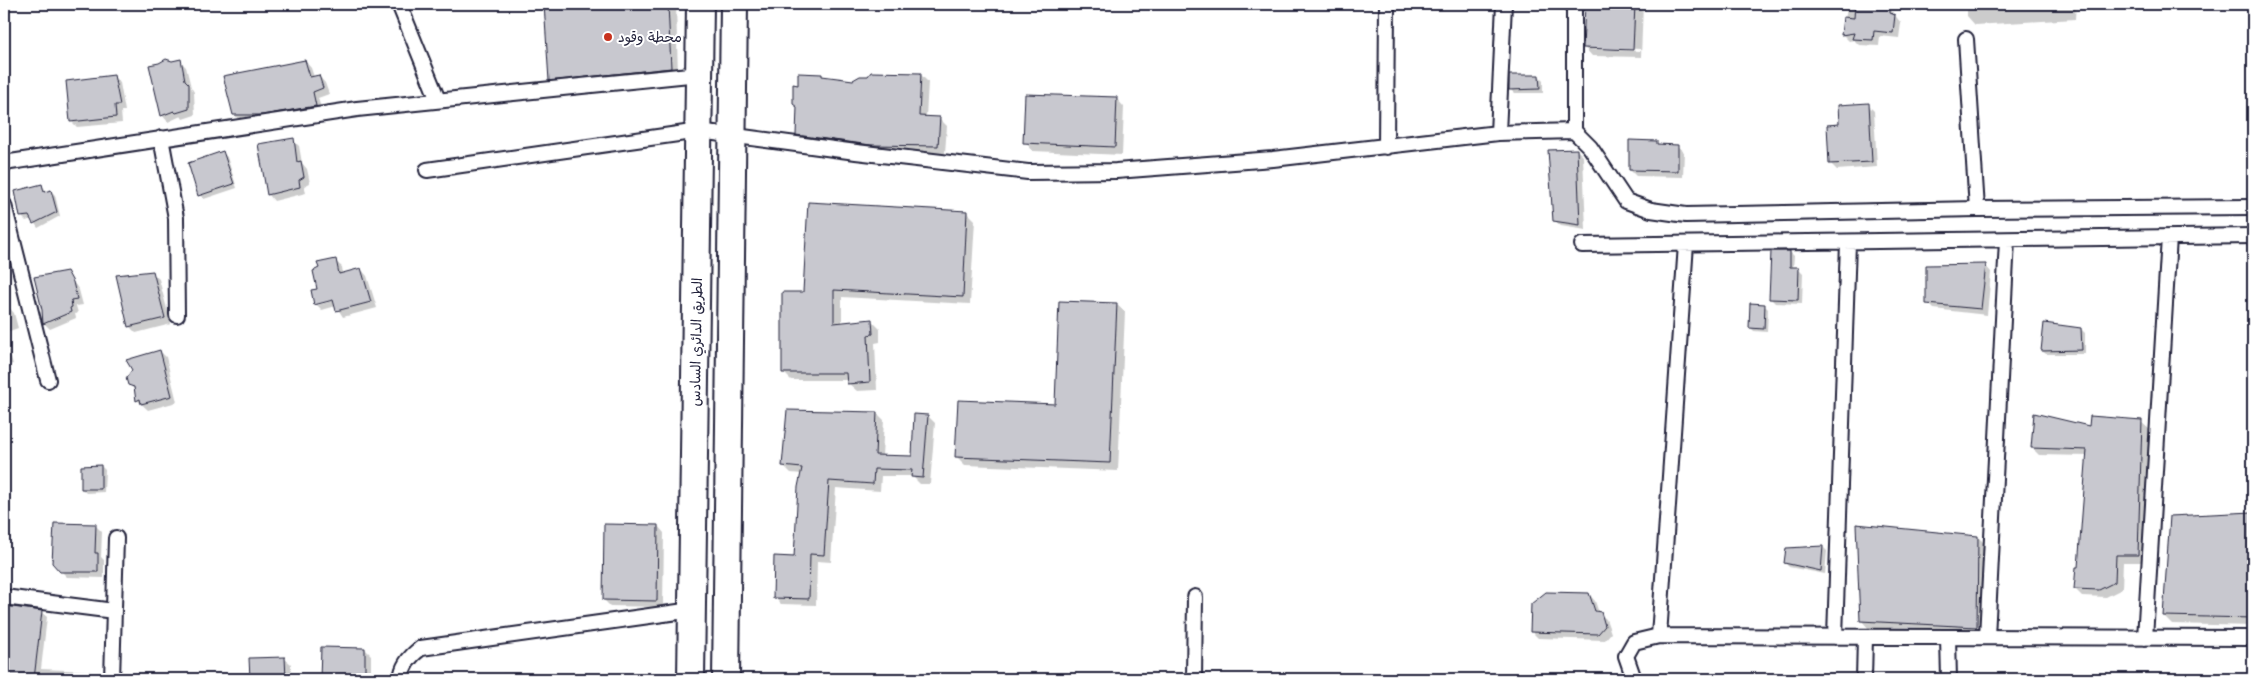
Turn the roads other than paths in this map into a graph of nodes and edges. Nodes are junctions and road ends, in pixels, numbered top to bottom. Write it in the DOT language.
graph roads {
  1 [pos="400,4"];
  2 [pos="700,4"];
  3 [pos="734,4"];
  4 [pos="1387,4"];
  5 [pos="1504,4"];
  6 [pos="1574,4"];
  7 [pos="1966,39"];
  8 [pos="699,74"];
  9 [pos="438,100"];
  10 [pos="699,131"];
  11 [pos="1574,131"];
  12 [pos="1498,133"];
  13 [pos="732,135"];
  14 [pos="161,138"];
  15 [pos="1386,147"];
  16 [pos="4,163"];
  17 [pos="427,170"];
  18 [pos="4,205"];
  19 [pos="2253,207"];
  20 [pos="1977,208"];
  21 [pos="2253,236"];
  22 [pos="2169,237"];
  23 [pos="2007,240"];
  24 [pos="1848,242"];
  25 [pos="1686,244"];
  26 [pos="1582,245"];
  27 [pos="177,315"];
  28 [pos="48,380"];
  29 [pos="116,538"];
  30 [pos="4,596"];
  31 [pos="1195,597"];
  32 [pos="692,610"];
  33 [pos="114,611"];
  34 [pos="1660,636"];
  35 [pos="1835,637"];
  36 [pos="1865,637"];
  37 [pos="1948,637"];
  38 [pos="1987,637"];
  39 [pos="2145,638"];
  40 [pos="2253,638"];
  41 [pos="112,679"];
  42 [pos="401,679"];
  43 [pos="691,679"];
  44 [pos="726,679"];
  45 [pos="1194,679"];
  46 [pos="1634,679"];
  47 [pos="1864,679"];
  48 [pos="1948,679"];
  1 -- 9 [label="street"];
  2 -- 8 [label="highway, الطريق الدائري السادس"];
  3 -- 13 [label="highway"];
  4 -- 15 [label="street"];
  5 -- 12 [label="street"];
  6 -- 11 [label="street"];
  7 -- 20 [label="street"];
  8 -- 9 [label="street"];
  8 -- 10 [label="highway, الطريق الدائري السادس"];
  9 -- 14 [label="street"];
  10 -- 13 [label="street"];
  10 -- 17 [label="street"];
  10 -- 32 [label="highway, الطريق الدائري السادس"];
  11 -- 12 [label="street"];
  11 -- 20 [label="street"];
  12 -- 15 [label="street"];
  13 -- 15 [label="street"];
  13 -- 44 [label="highway"];
  14 -- 16 [label="street"];
  14 -- 27 [label="street"];
  18 -- 28 [label="street"];
  19 -- 20 [label="street"];
  21 -- 22 [label="street"];
  22 -- 23 [label="street"];
  22 -- 39 [label="street"];
  23 -- 24 [label="street"];
  23 -- 38 [label="street"];
  24 -- 25 [label="street"];
  24 -- 35 [label="street"];
  25 -- 26 [label="street"];
  25 -- 34 [label="street"];
  29 -- 33 [label="street"];
  30 -- 33 [label="street"];
  31 -- 45 [label="street"];
  32 -- 42 [label="street"];
  32 -- 43 [label="highway, الطريق الدائري السادس"];
  33 -- 41 [label="street"];
  34 -- 35 [label="street"];
  34 -- 46 [label="street"];
  35 -- 36 [label="street"];
  36 -- 37 [label="street"];
  36 -- 47 [label="street"];
  37 -- 38 [label="street"];
  37 -- 48 [label="street"];
  38 -- 39 [label="street"];
  39 -- 40 [label="street"];
}
